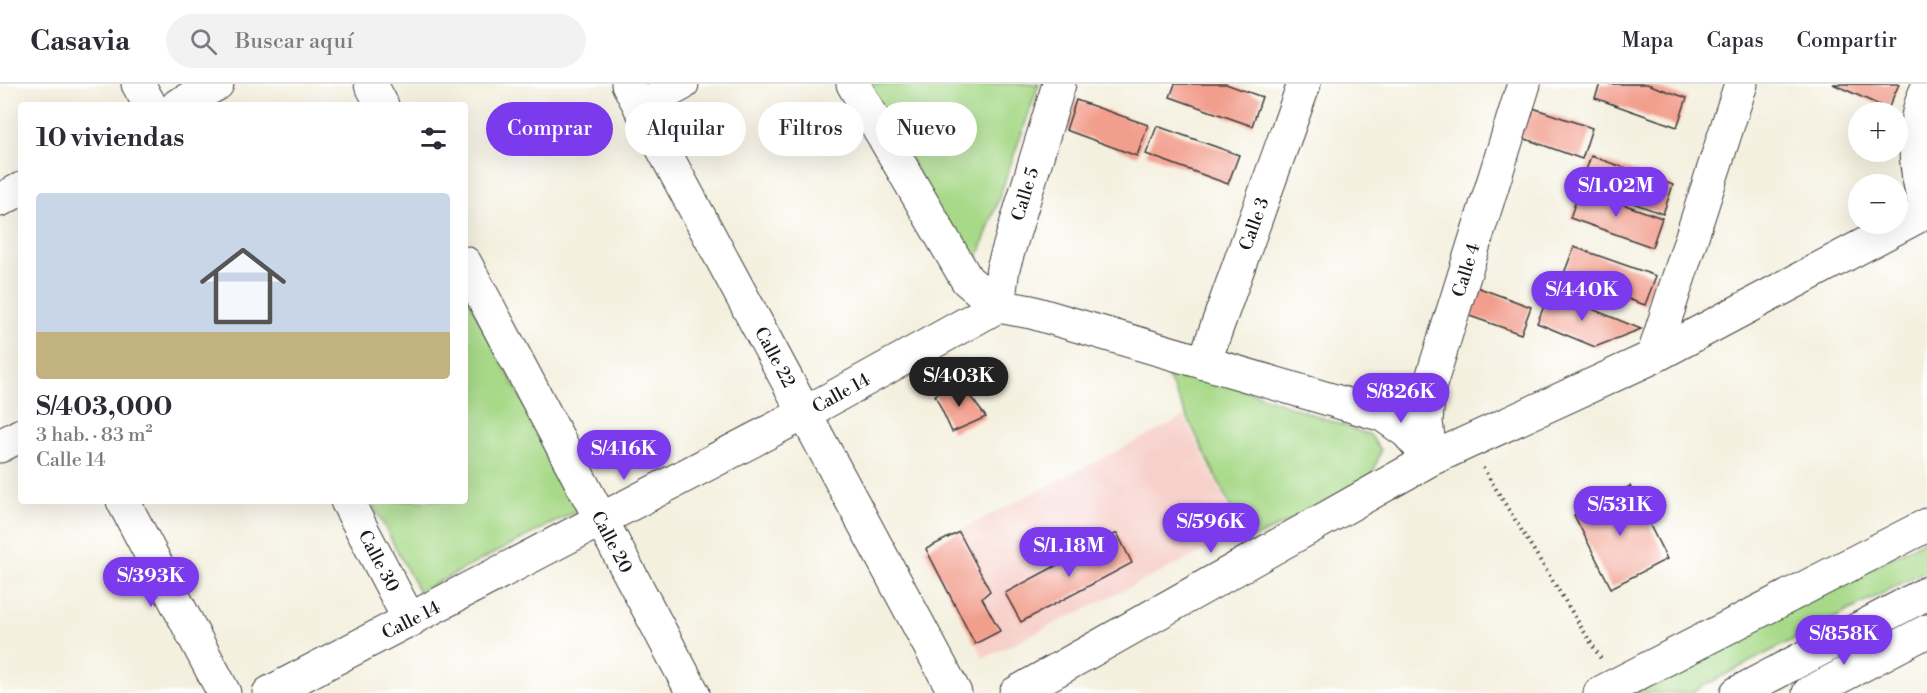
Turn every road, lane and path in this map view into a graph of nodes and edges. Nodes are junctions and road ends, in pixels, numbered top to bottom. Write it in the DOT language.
graph roads {
  1 [pos="138,84"];
  2 [pos="217,84"];
  3 [pos="371,84"];
  4 [pos="682,84"];
  5 [pos="853,84"];
  6 [pos="1059,84"];
  7 [pos="1304,84"];
  8 [pos="1524,84"];
  9 [pos="1741,84"];
  10 [pos="1927,89"];
  11 [pos="634,95"];
  12 [pos="148,102"];
  13 [pos="184,102"];
  14 [pos="380,102"];
  15 [pos="18,191"];
  16 [pos="0,200"];
  17 [pos="1927,212"];
  18 [pos="468,269"];
  19 [pos="998,306"];
  20 [pos="1653,357"];
  21 [pos="1204,363"];
  22 [pos="805,413"];
  23 [pos="18,437"];
  24 [pos="1467,442"];
  25 [pos="0,446"];
  26 [pos="1431,459"];
  27 [pos="125,504"];
  28 [pos="349,504"];
  29 [pos="602,521"];
  30 [pos="1927,525"];
  31 [pos="1927,593"];
  32 [pos="410,621"];
  33 [pos="1927,632"];
  34 [pos="1608,689"];
  35 [pos="224,693"];
  36 [pos="269,693"];
  37 [pos="693,693"];
  38 [pos="955,693"];
  39 [pos="1016,693"];
  40 [pos="1737,693"];
  41 [pos="1809,693"];
  1 -- 12 [label="street"];
  2 -- 13 [label="street"];
  3 -- 14 [label="street"];
  4 -- 11 [label="street"];
  5 -- 19 [label="street"];
  6 -- 19 [label="street, Calle 5"];
  7 -- 21 [label="street, Calle 3"];
  8 -- 26 [label="street, Calle 4"];
  9 -- 20 [label="street"];
  10 -- 17 [label="street"];
  11 -- 22 [label="street, Calle 22"];
  15 -- 16 [label="street"];
  17 -- 20 [label="street"];
  18 -- 29 [label="street, Calle 20"];
  19 -- 21 [label="street"];
  19 -- 22 [label="street, Calle 14"];
  20 -- 24 [label="street"];
  21 -- 26 [label="street"];
  22 -- 29 [label="street, Calle 14"];
  22 -- 38 [label="street, Calle 22"];
  23 -- 25 [label="street"];
  24 -- 26 [label="street"];
  24 -- 34 [label="path"];
  26 -- 39 [label="street"];
  27 -- 35 [label="street"];
  28 -- 32 [label="street, Calle 30"];
  29 -- 32 [label="street, Calle 14"];
  29 -- 37 [label="street, Calle 20"];
  30 -- 34 [label="street"];
  31 -- 40 [label="street"];
  32 -- 36 [label="street, Calle 14"];
  33 -- 41 [label="street"];
}
